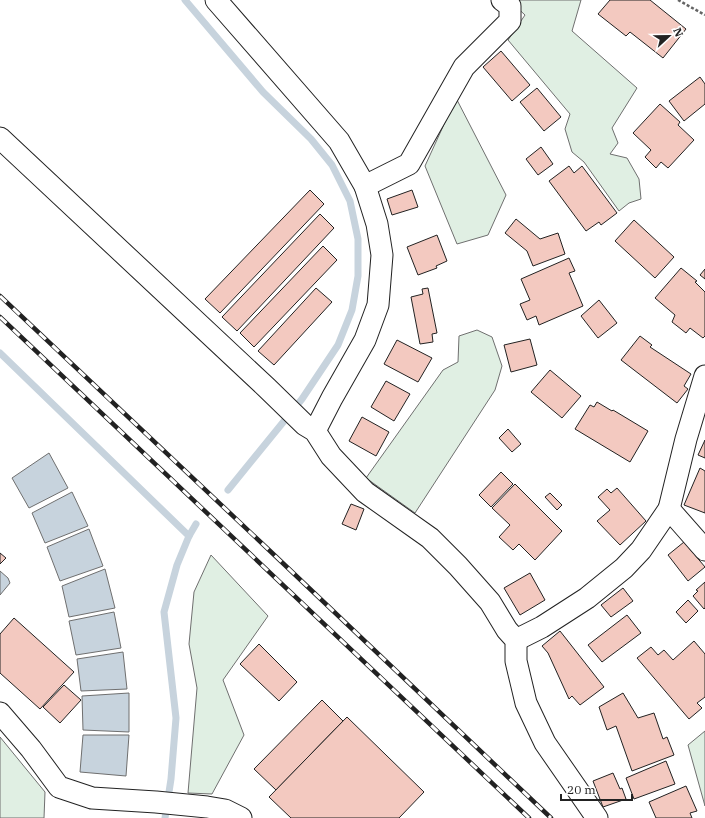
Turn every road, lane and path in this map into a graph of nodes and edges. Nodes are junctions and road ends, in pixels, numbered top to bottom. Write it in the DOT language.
graph roads {
  1 [pos="216,0"];
  2 [pos="502,0"];
  3 [pos="678,0"];
  4 [pos="705,15"];
  5 [pos="0,138"];
  6 [pos="365,186"];
  7 [pos="705,376"];
  8 [pos="310,428"];
  9 [pos="669,509"];
  10 [pos="705,550"];
  11 [pos="516,640"];
  12 [pos="0,713"];
  13 [pos="241,818"];
  14 [pos="597,818"];
  1 -- 6 [label="street"];
  2 -- 6 [label="street"];
  3 -- 4 [label="path"];
  5 -- 8 [label="street"];
  6 -- 8 [label="street"];
  7 -- 9 [label="street"];
  8 -- 11 [label="street"];
  9 -- 10 [label="street"];
  9 -- 11 [label="street"];
  11 -- 14 [label="street"];
  12 -- 13 [label="street"];
}
